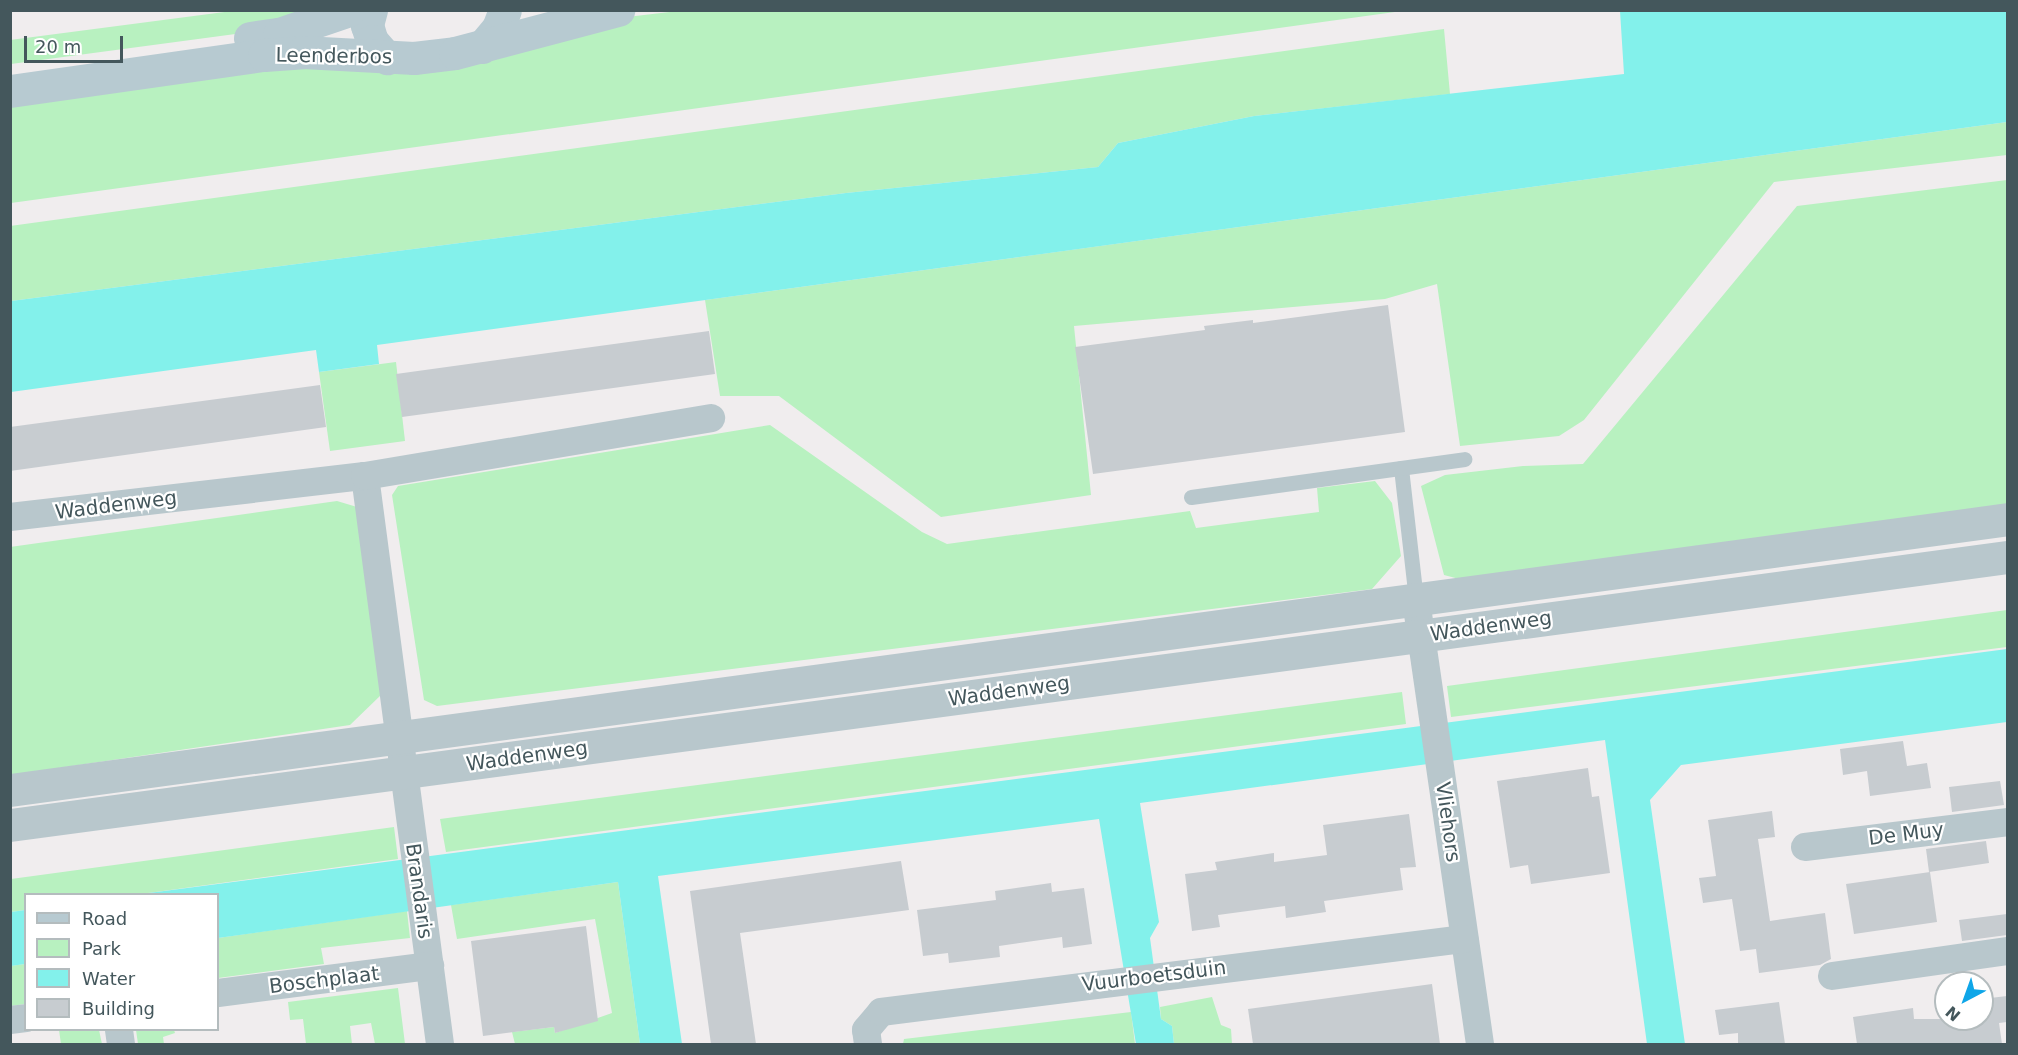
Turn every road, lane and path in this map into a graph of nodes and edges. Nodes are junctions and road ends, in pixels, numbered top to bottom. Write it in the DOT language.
graph roads {
  1 [pos="349,10"];
  2 [pos="370,10"];
  3 [pos="505,10"];
  4 [pos="618,10"];
  5 [pos="482,47"];
  6 [pos="387,58"];
  7 [pos="10,70"];
  8 [pos="10,91"];
  9 [pos="711,418"];
  10 [pos="1464,459"];
  11 [pos="1401,468"];
  12 [pos="365,476"];
  13 [pos="1191,497"];
  14 [pos="10,517"];
  15 [pos="2007,519"];
  16 [pos="2007,556"];
  17 [pos="1416,600"];
  18 [pos="1422,636"];
  19 [pos="398,737"];
  20 [pos="404,772"];
  21 [pos="10,790"];
  22 [pos="2007,822"];
  23 [pos="10,825"];
  24 [pos="1805,847"];
  25 [pos="1464,939"];
  26 [pos="2007,951"];
  27 [pos="430,966"];
  28 [pos="1832,976"];
  29 [pos="219,993"];
  30 [pos="440,1044"];
  31 [pos="868,1044"];
  32 [pos="1480,1044"];
  1 -- 7 [label="main road, Leenderbos"];
  2 -- 6 [label="main road"];
  3 -- 5 [label="main road"];
  4 -- 5 [label="main road, Leenderbos"];
  5 -- 6 [label="main road, Leenderbos"];
  6 -- 8 [label="main road, Leenderbos"];
  9 -- 12 [label="street, Waddenweg"];
  10 -- 11 [label="lane"];
  11 -- 13 [label="lane"];
  11 -- 17 [label="lane"];
  12 -- 14 [label="street, Waddenweg"];
  12 -- 19 [label="street"];
  15 -- 17 [label="street, Waddenweg"];
  16 -- 18 [label="street, Waddenweg"];
  17 -- 18 [label="street, Vliehors"];
  17 -- 19 [label="street, Waddenweg"];
  18 -- 20 [label="street, Waddenweg"];
  18 -- 25 [label="street, Vliehors"];
  19 -- 20 [label="street, Brandaris"];
  19 -- 21 [label="street, Waddenweg"];
  20 -- 23 [label="street, Waddenweg"];
  20 -- 27 [label="street, Brandaris"];
  22 -- 24 [label="street, De Muy"];
  25 -- 31 [label="street, Vuurboetsduin"];
  25 -- 32 [label="street, Vliehors"];
  26 -- 28 [label="street"];
  27 -- 29 [label="street, Boschplaat"];
  27 -- 30 [label="street, Brandaris"];
}
